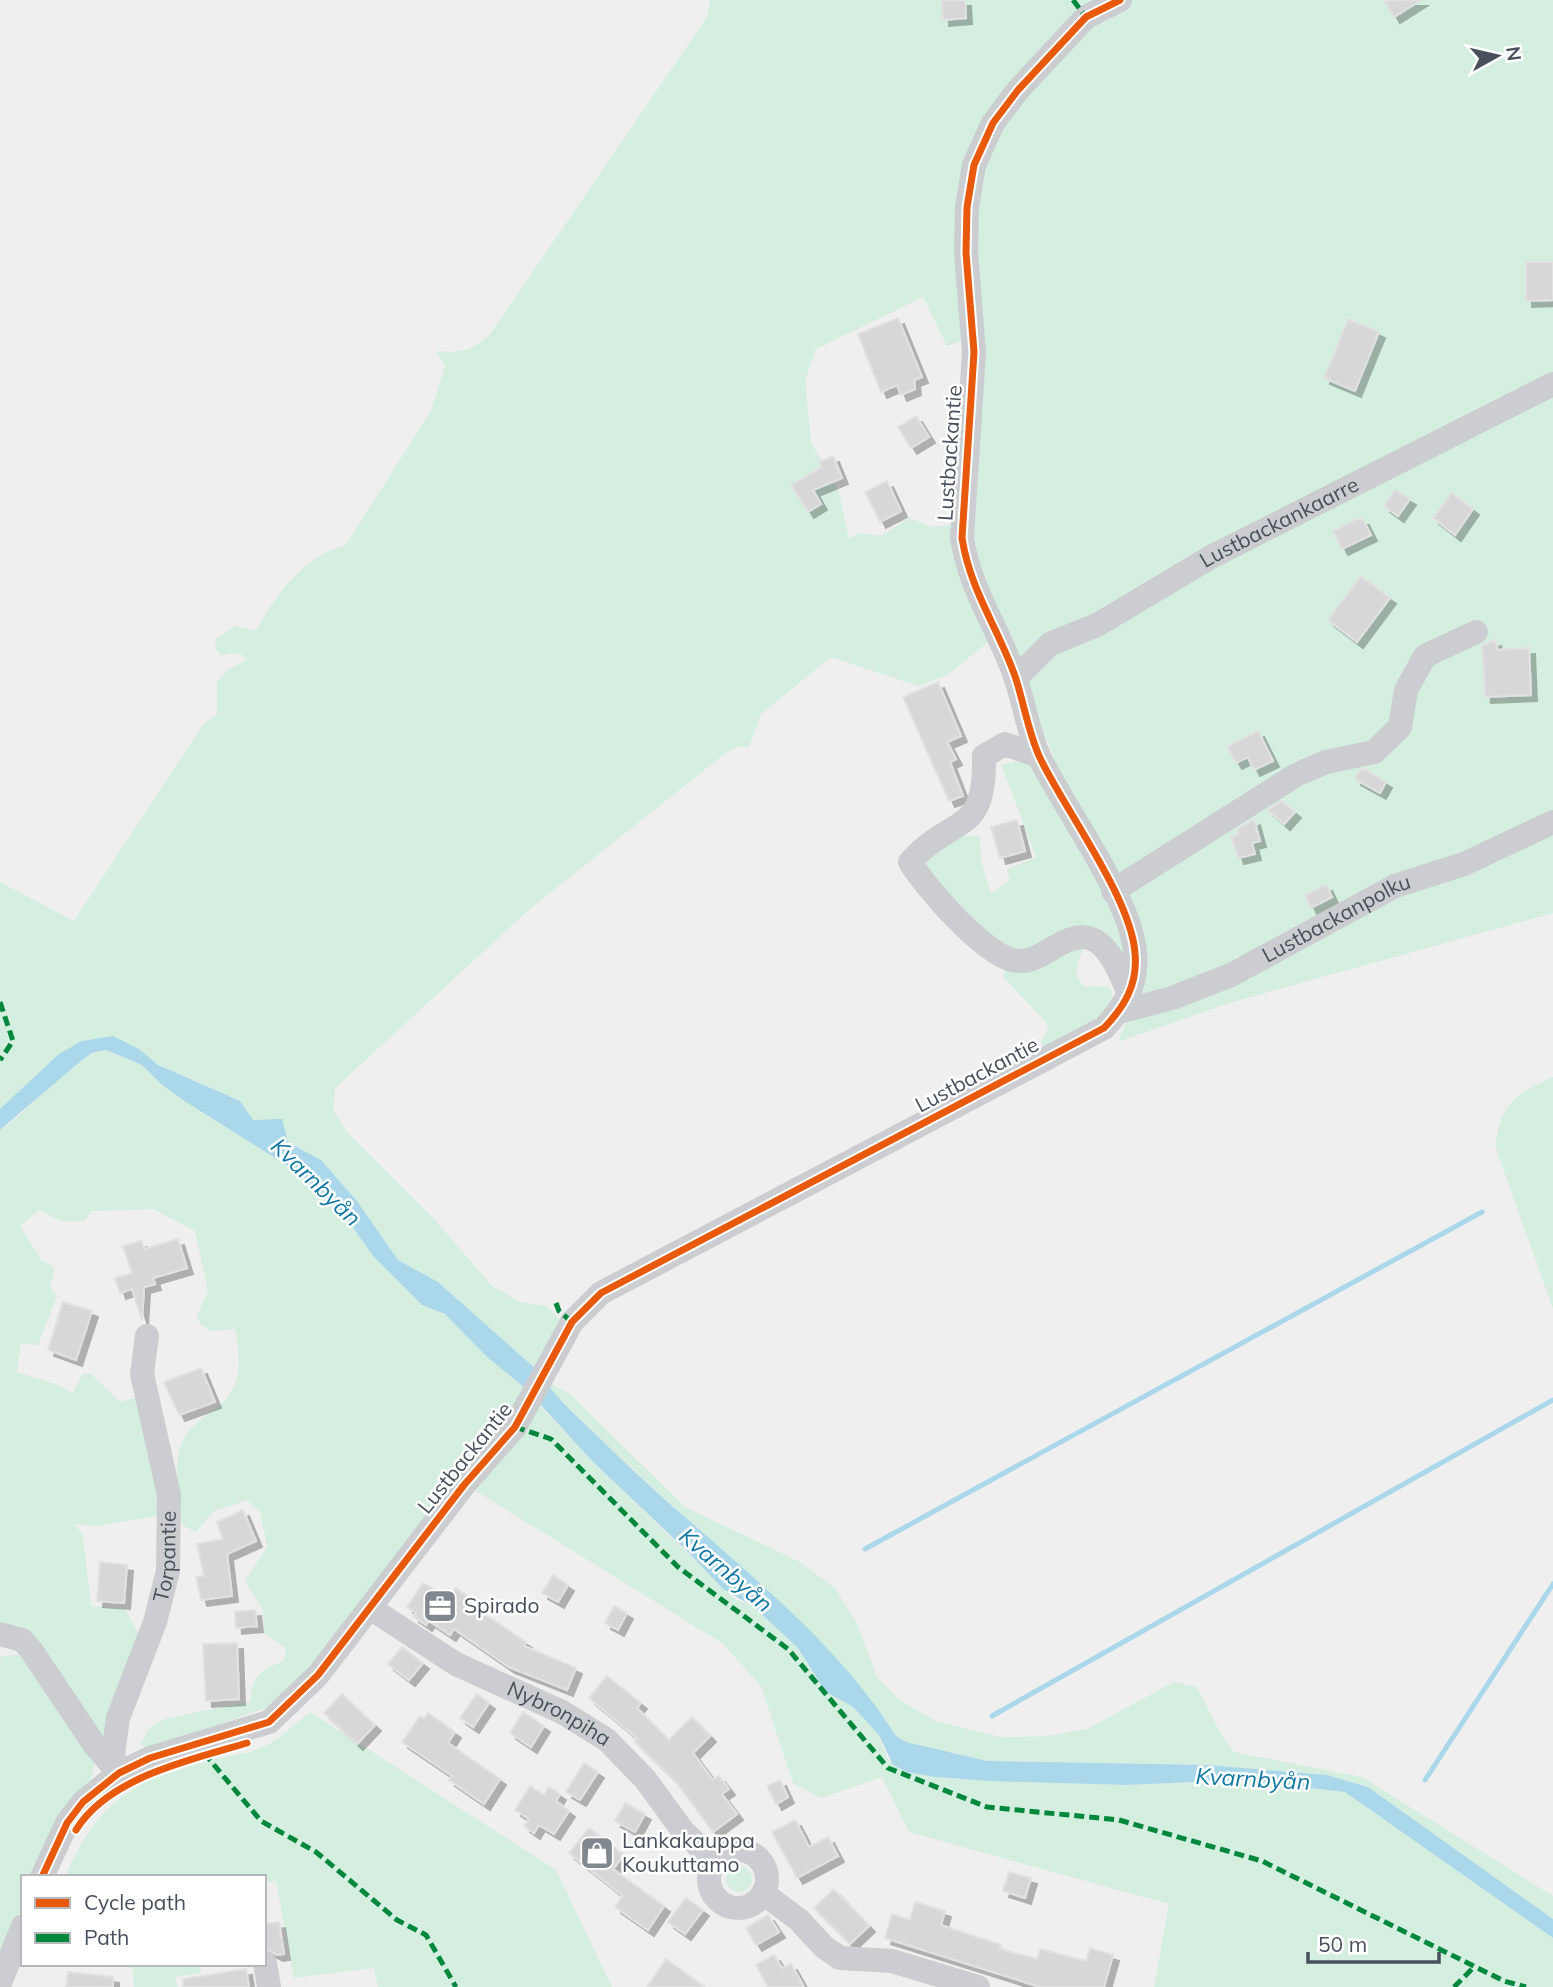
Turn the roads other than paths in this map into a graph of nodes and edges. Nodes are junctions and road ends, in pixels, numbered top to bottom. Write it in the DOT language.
graph roads {
  1 [pos="1120,0"];
  2 [pos="1553,384"];
  3 [pos="1476,632"];
  4 [pos="1016,678"];
  5 [pos="1039,756"];
  6 [pos="1553,822"];
  7 [pos="1113,891"];
  8 [pos="1124,1004"];
  9 [pos="147,1336"];
  10 [pos="370,1608"];
  11 [pos="0,1634"];
  12 [pos="119,1773"];
  13 [pos="715,1862"];
  14 [pos="43,1875"];
  15 [pos="763,1893"];
  16 [pos="21,1931"];
  17 [pos="265,1966"];
  18 [pos="0,1983"];
  19 [pos="268,1987"];
  20 [pos="978,1987"];
  1 -- 4 [label="street, Lustbackantie"];
  2 -- 4 [label="street, Lustbackankaarre"];
  3 -- 7 [label="street"];
  4 -- 5 [label="street, Lustbackantie"];
  5 -- 7 [label="street, Lustbackantie"];
  5 -- 8 [label="street"];
  6 -- 8 [label="street, Lustbackanpolku"];
  7 -- 8 [label="street, Lustbackantie"];
  8 -- 10 [label="street, Lustbackantie"];
  9 -- 12 [label="street, Torpantie"];
  10 -- 12 [label="street, Lustbackantie"];
  10 -- 13 [label="street, Nybronpiha"];
  11 -- 12 [label="street"];
  12 -- 14 [label="street, Lustbackantie"];
  13 -- 15 [label="street"];
  13 -- 15 [label="street"];
  15 -- 20 [label="street"];
  16 -- 18 [label="street"];
  17 -- 19 [label="street"];
}
